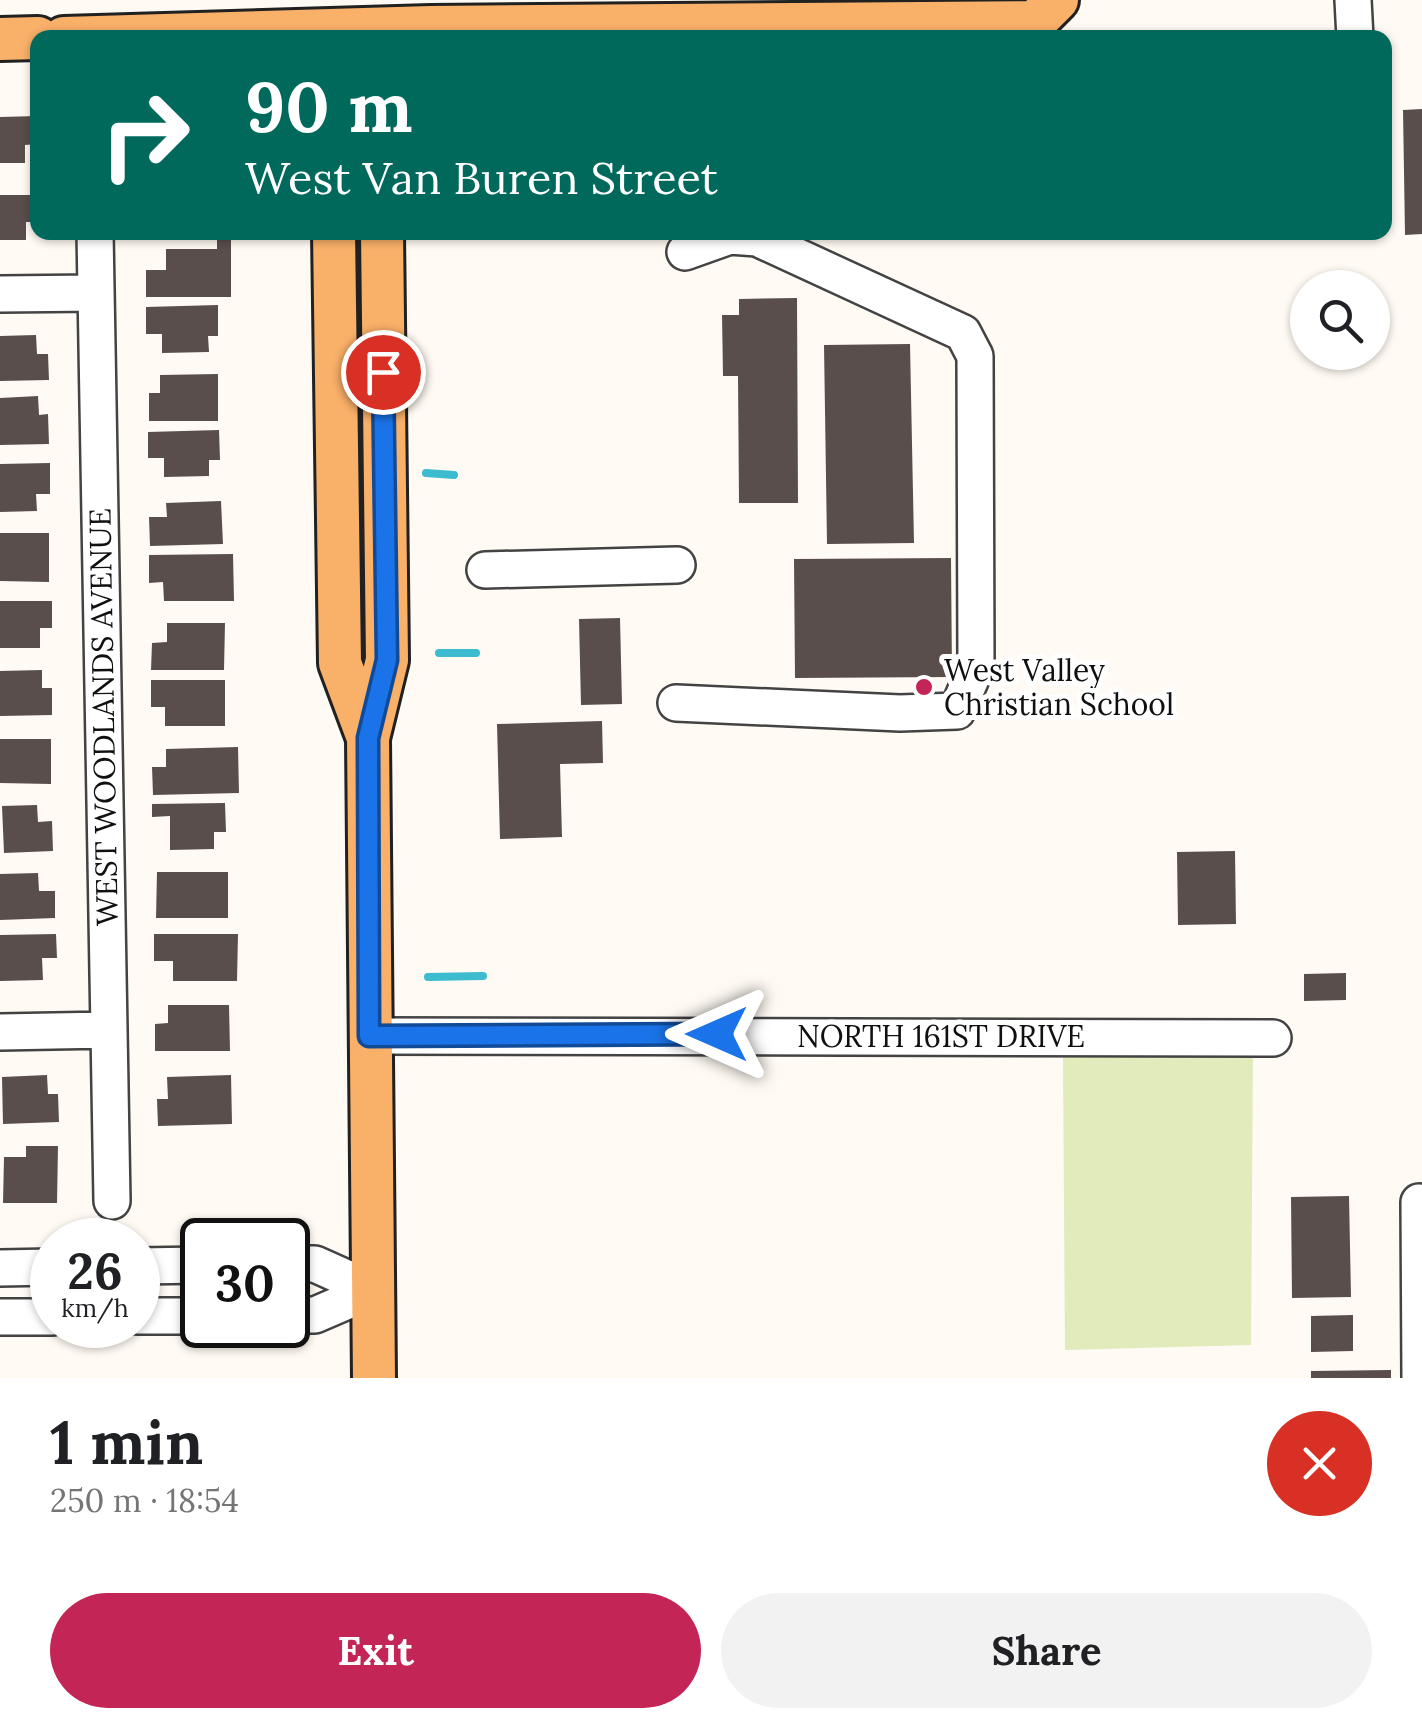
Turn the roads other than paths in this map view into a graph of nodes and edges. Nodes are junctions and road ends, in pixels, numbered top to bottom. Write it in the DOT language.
graph roads {
  1 [pos="1057,0"];
  2 [pos="1353,0"];
  3 [pos="380,22"];
  4 [pos="330,23"];
  5 [pos="206,30"];
  6 [pos="1355,30"];
  7 [pos="0,38"];
  8 [pos="30,38"];
  9 [pos="96,240"];
  10 [pos="334,240"];
  11 [pos="382,240"];
  12 [pos="719,240"];
  13 [pos="760,240"];
  14 [pos="686,252"];
  15 [pos="96,293"];
  16 [pos="0,294"];
  17 [pos="677,565"];
  18 [pos="485,570"];
  19 [pos="676,703"];
  20 [pos="368,738"];
  21 [pos="107,1030"];
  22 [pos="0,1032"];
  23 [pos="369,1036"];
  24 [pos="1273,1038"];
  25 [pos="112,1201"];
  26 [pos="1418,1202"];
  27 [pos="310,1264"];
  28 [pos="30,1267"];
  29 [pos="0,1268"];
  30 [pos="373,1290"];
  31 [pos="310,1315"];
  32 [pos="0,1317"];
  33 [pos="30,1317"];
  34 [pos="374,1378"];
  35 [pos="1420,1378"];
  1 -- 3 [label="main road"];
  2 -- 6 [label="street"];
  3 -- 4 [label="main road"];
  4 -- 5 [label="main road"];
  7 -- 8 [label="main road"];
  9 -- 15 [label="street, WEST WOODLANDS AVENUE"];
  10 -- 20 [label="main road"];
  11 -- 20 [label="main road"];
  12 -- 14 [label="street"];
  13 -- 19 [label="street"];
  15 -- 16 [label="street"];
  15 -- 21 [label="street, WEST WOODLANDS AVENUE"];
  17 -- 18 [label="street"];
  20 -- 23 [label="main road"];
  21 -- 22 [label="street"];
  21 -- 25 [label="street, WEST WOODLANDS AVENUE"];
  23 -- 24 [label="street, NORTH 161ST DRIVE"];
  23 -- 30 [label="main road"];
  26 -- 35 [label="street"];
  27 -- 30 [label="street"];
  28 -- 29 [label="street"];
  30 -- 31 [label="street"];
  30 -- 34 [label="main road"];
  32 -- 33 [label="street"];
}
